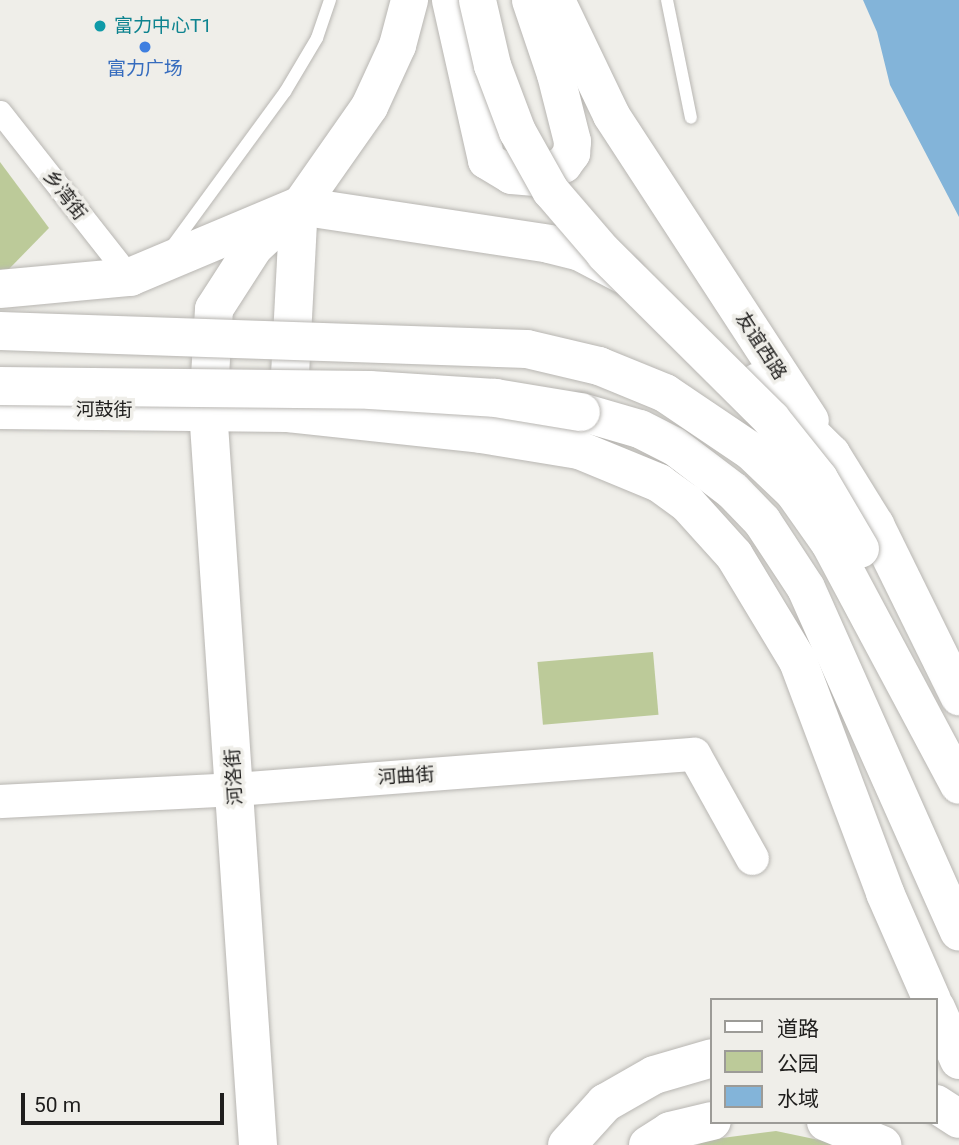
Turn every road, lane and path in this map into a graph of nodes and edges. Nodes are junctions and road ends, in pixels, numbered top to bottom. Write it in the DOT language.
graph roads {
  1 [pos="330,0"];
  2 [pos="409,0"];
  3 [pos="450,0"];
  4 [pos="477,0"];
  5 [pos="530,0"];
  6 [pos="556,0"];
  7 [pos="667,0"];
  8 [pos="0,112"];
  9 [pos="691,118"];
  10 [pos="299,206"];
  11 [pos="605,254"];
  12 [pos="143,273"];
  13 [pos="0,289"];
  14 [pos="0,331"];
  15 [pos="0,386"];
  16 [pos="0,410"];
  17 [pos="208,410"];
  18 [pos="288,412"];
  19 [pos="831,454"];
  20 [pos="959,696"];
  21 [pos="953,775"];
  22 [pos="235,789"];
  23 [pos="0,801"];
  24 [pos="752,858"];
  25 [pos="959,931"];
  26 [pos="931,998"];
  27 [pos="938,1013"];
  28 [pos="710,1059"];
  29 [pos="959,1060"];
  30 [pos="938,1105"];
  31 [pos="959,1119"];
  32 [pos="710,1121"];
  33 [pos="832,1124"];
  34 [pos="258,1145"];
  35 [pos="566,1145"];
  36 [pos="649,1145"];
  37 [pos="882,1145"];
  1 -- 12 [label="lane"];
  2 -- 10 [label="main road"];
  3 -- 5 [label="main road"];
  4 -- 11 [label="main road, bridge"];
  6 -- 19 [label="main road, 友谊西路"];
  7 -- 9 [label="lane"];
  8 -- 12 [label="street, 乡湾街"];
  10 -- 12 [label="highway"];
  10 -- 17 [label="highway, 河洛街"];
  10 -- 18 [label="highway"];
  10 -- 19 [label="highway"];
  11 -- 21 [label="highway, bridge"];
  12 -- 13 [label="highway"];
  14 -- 21 [label="highway, bridge"];
  15 -- 25 [label="highway, bridge"];
  16 -- 17 [label="highway, 河鼓街"];
  17 -- 18 [label="highway, 河鼓街"];
  17 -- 22 [label="highway, 河洛街"];
  18 -- 26 [label="highway, 河鼓街"];
  19 -- 20 [label="highway, 友谊西路"];
  22 -- 23 [label="street, 河曲街"];
  22 -- 24 [label="street, 河曲街"];
  22 -- 34 [label="highway, 河洛街"];
  27 -- 29 [label="highway"];
  28 -- 35 [label="highway"];
  30 -- 31 [label="highway"];
  32 -- 36 [label="highway"];
  33 -- 37 [label="highway"];
}
